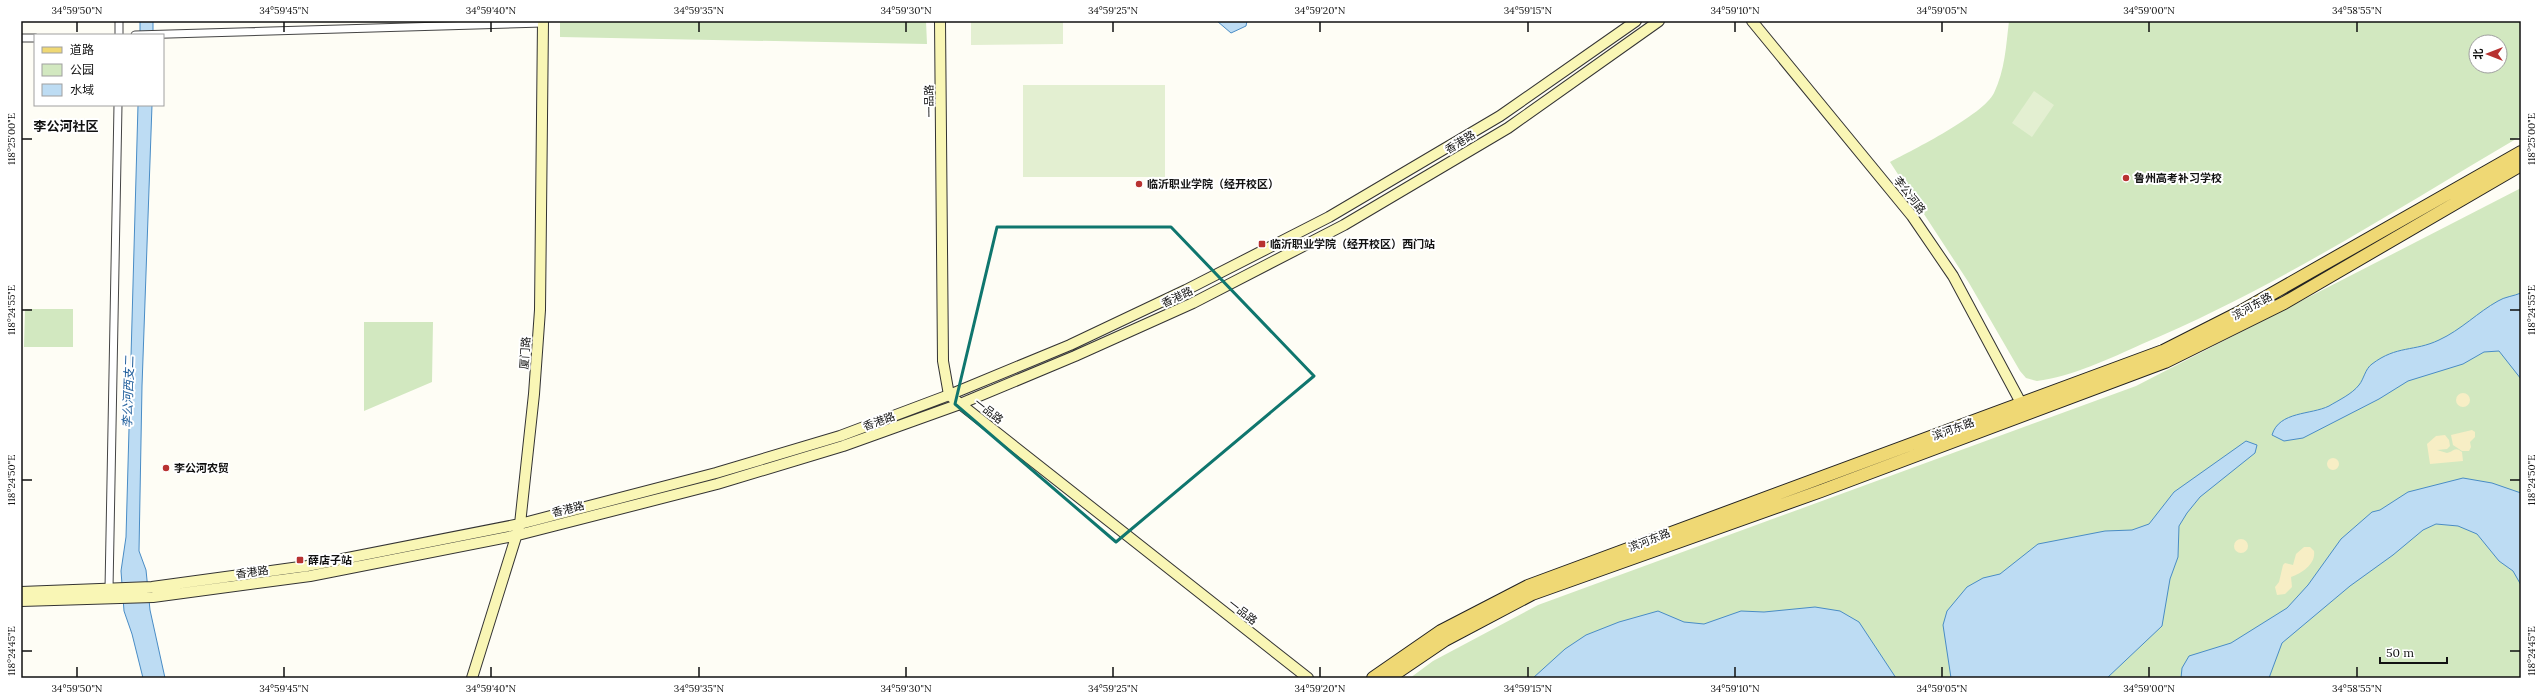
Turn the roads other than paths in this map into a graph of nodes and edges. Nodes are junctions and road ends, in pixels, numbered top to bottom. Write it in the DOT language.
graph roads {
  1 [pos="119,21"];
  2 [pos="940,21"];
  3 [pos="1636,21"];
  4 [pos="1659,21"];
  5 [pos="1752,21"];
  6 [pos="543,22"];
  7 [pos="119,34"];
  8 [pos="157,34"];
  9 [pos="21,38"];
  10 [pos="34,38"];
  11 [pos="118,106"];
  12 [pos="2521,152"];
  13 [pos="2521,166"];
  14 [pos="949,395"];
  15 [pos="2021,403"];
  16 [pos="960,404"];
  17 [pos="520,524"];
  18 [pos="518,535"];
  19 [pos="21,592"];
  20 [pos="116,592"];
  21 [pos="153,592"];
  22 [pos="21,601"];
  23 [pos="472,678"];
  24 [pos="1308,678"];
  25 [pos="1373,678"];
  26 [pos="1389,678"];
  1 -- 7 [label="street"];
  2 -- 14 [label="main road, 一品路"];
  3 -- 14 [label="main road, 香港路"];
  4 -- 16 [label="main road, 香港路"];
  5 -- 15 [label="main road, 李公河路"];
  6 -- 8 [label="street"];
  6 -- 17 [label="main road, 厦门路"];
  9 -- 10 [label="street"];
  11 -- 20 [label="street"];
  12 -- 15 [label="main road, 滨河东路"];
  13 -- 26 [label="main road, 滨河东路"];
  14 -- 16 [label="main road, 一品路"];
  14 -- 17 [label="main road, 香港路"];
  15 -- 25 [label="main road, 滨河东路"];
  16 -- 18 [label="main road, 香港路"];
  16 -- 24 [label="main road, 一品路"];
  17 -- 18 [label="main road, 厦门路"];
  17 -- 21 [label="main road, 香港路"];
  18 -- 21 [label="main road, 香港路"];
  18 -- 23 [label="main road, 厦门路"];
  19 -- 20 [label="main road, 香港路"];
  20 -- 21 [label="main road, 香港路"];
  20 -- 22 [label="main road, 香港路"];
}
